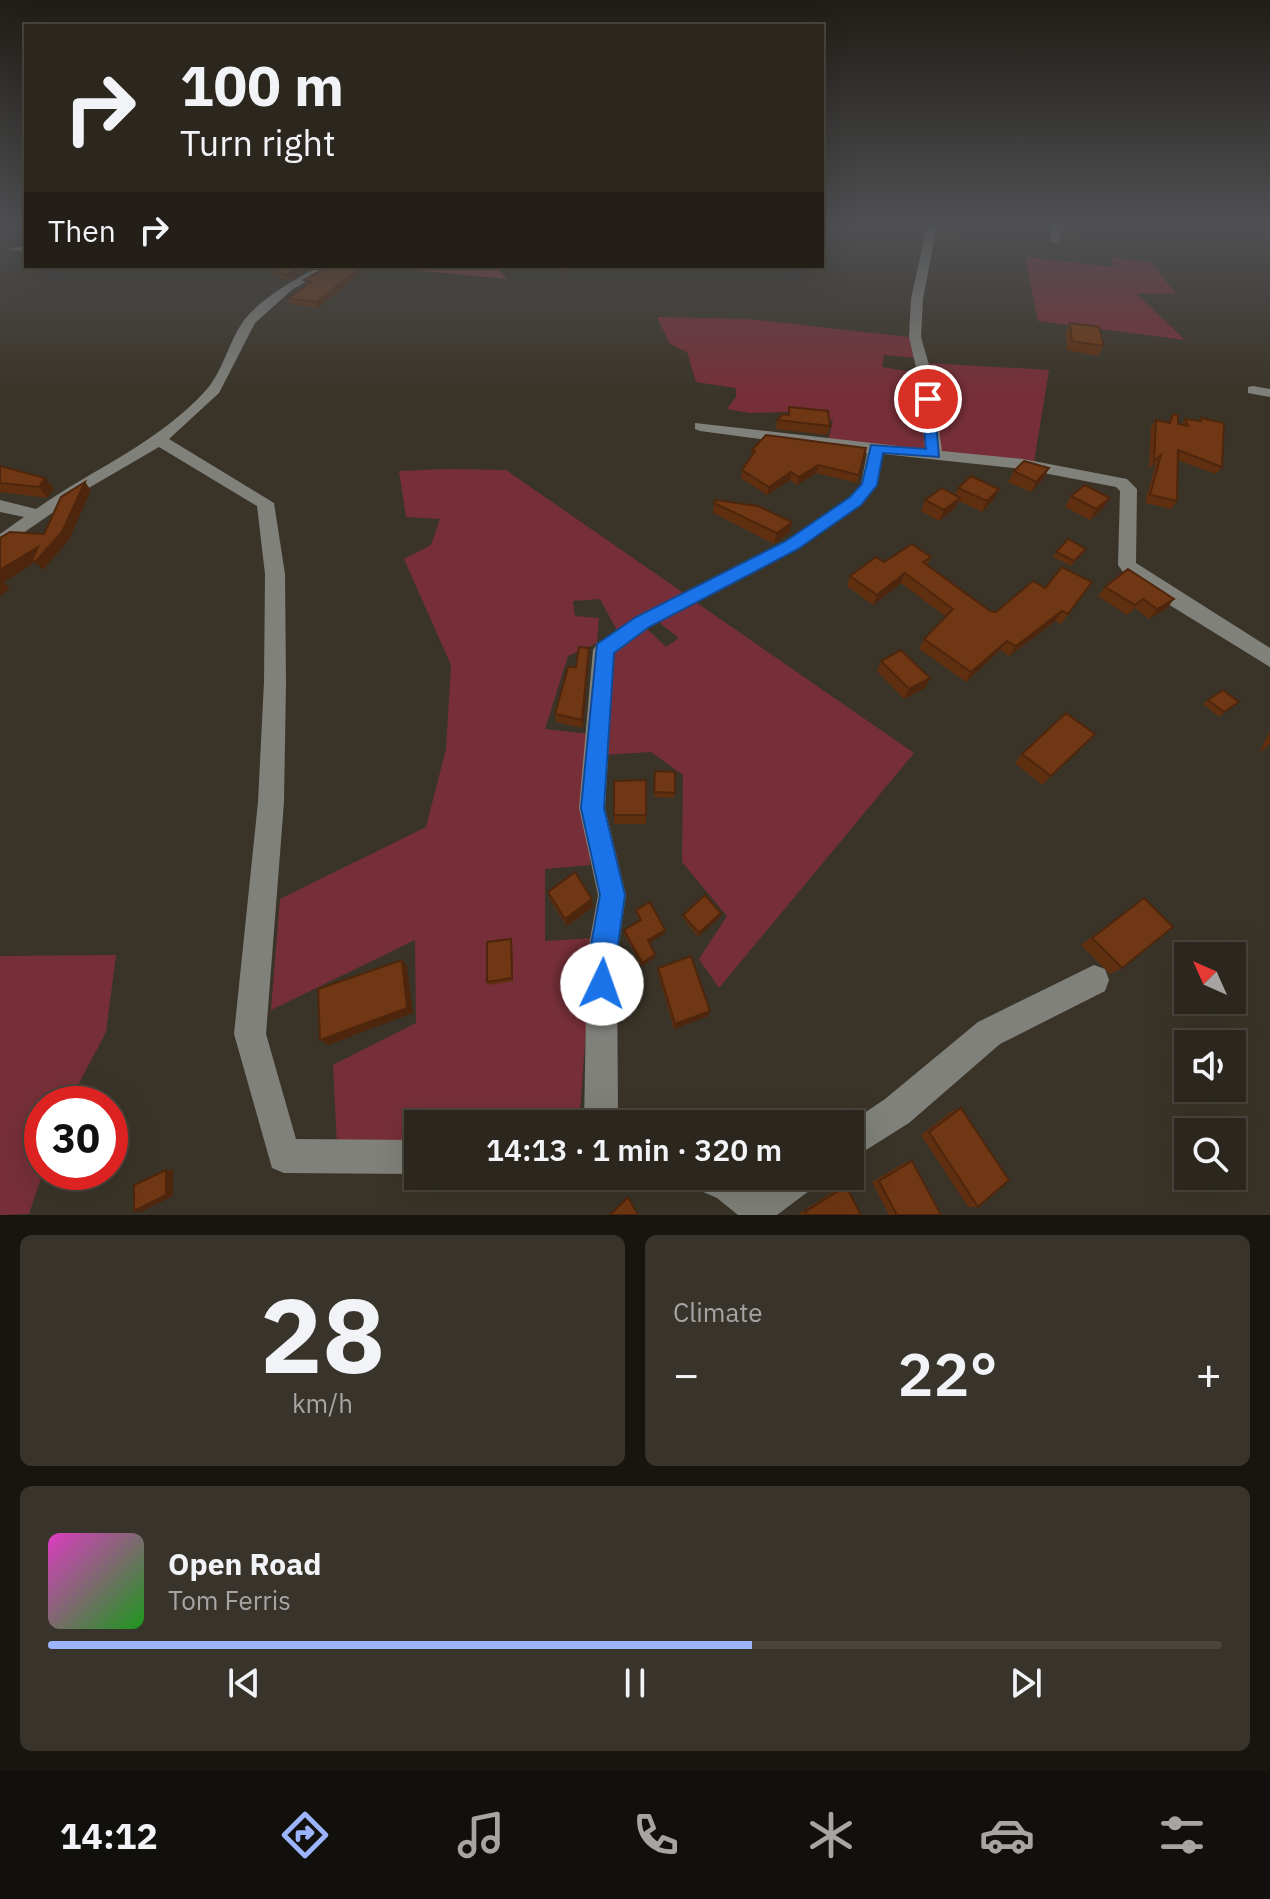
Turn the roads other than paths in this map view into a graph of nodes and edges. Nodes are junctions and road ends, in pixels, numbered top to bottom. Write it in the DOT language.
graph roads {
  1 [pos="299,282"];
  2 [pos="921,282"];
  3 [pos="1253,390"];
  4 [pos="1270,393"];
  5 [pos="700,426"];
  6 [pos="159,440"];
  7 [pos="876,448"];
  8 [pos="934,454"];
  9 [pos="0,506"];
  10 [pos="39,515"];
  11 [pos="0,543"];
  12 [pos="1270,659"];
  13 [pos="1094,980"];
  14 [pos="601,1110"];
  15 [pos="864,1133"];
  16 [pos="404,1157"];
  17 [pos="735,1190"];
  18 [pos="784,1190"];
  19 [pos="758,1211"];
  1 -- 6 [label="street"];
  2 -- 8 [label="street"];
  3 -- 4 [label="street"];
  5 -- 7 [label="street"];
  6 -- 10 [label="street"];
  6 -- 16 [label="street"];
  7 -- 8 [label="street"];
  7 -- 14 [label="street"];
  8 -- 12 [label="street"];
  9 -- 10 [label="street"];
  10 -- 11 [label="street"];
  13 -- 15 [label="street"];
  17 -- 19 [label="street"];
  18 -- 19 [label="street"];
}
